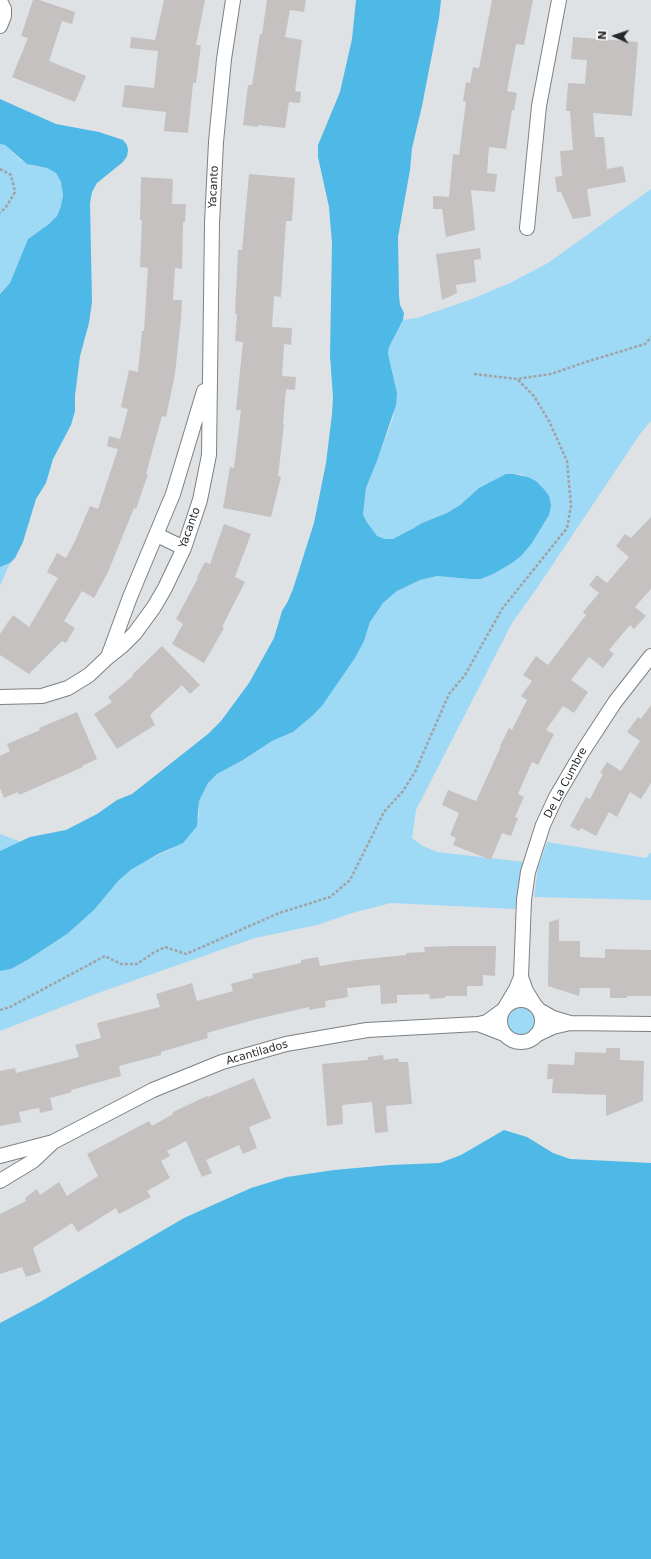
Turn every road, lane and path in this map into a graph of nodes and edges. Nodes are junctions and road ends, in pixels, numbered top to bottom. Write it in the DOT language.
graph roads {
  1 [pos="232,0"];
  2 [pos="559,0"];
  3 [pos="0,1"];
  4 [pos="0,26"];
  5 [pos="0,169"];
  6 [pos="0,213"];
  7 [pos="527,228"];
  8 [pos="651,337"];
  9 [pos="474,374"];
  10 [pos="209,376"];
  11 [pos="517,379"];
  12 [pos="157,535"];
  13 [pos="184,548"];
  14 [pos="651,656"];
  15 [pos="107,658"];
  16 [pos="0,697"];
  17 [pos="521,976"];
  18 [pos="537,1007"];
  19 [pos="504,1009"];
  20 [pos="0,1010"];
  21 [pos="570,1023"];
  22 [pos="478,1024"];
  23 [pos="651,1024"];
  24 [pos="504,1034"];
  25 [pos="536,1035"];
  26 [pos="53,1142"];
  27 [pos="0,1156"];
  28 [pos="0,1181"];
  1 -- 10 [label="street, Yacanto"];
  2 -- 7 [label="street"];
  3 -- 4 [label="street"];
  5 -- 6 [label="path"];
  8 -- 11 [label="path"];
  9 -- 11 [label="path"];
  10 -- 12 [label="street, Yacanto"];
  10 -- 13 [label="street, Yacanto"];
  11 -- 20 [label="path"];
  12 -- 13 [label="street"];
  12 -- 15 [label="street, Yacanto"];
  13 -- 15 [label="street, Yacanto"];
  14 -- 17 [label="street, De La Cumbre"];
  15 -- 16 [label="street, Yacanto"];
  17 -- 18 [label="street"];
  17 -- 19 [label="street"];
  18 -- 19 [label="street"];
  18 -- 21 [label="street"];
  18 -- 25 [label="street"];
  19 -- 22 [label="street"];
  19 -- 24 [label="street"];
  21 -- 23 [label="street"];
  21 -- 25 [label="street"];
  22 -- 24 [label="street"];
  22 -- 26 [label="street, Acantilados"];
  24 -- 25 [label="street"];
  26 -- 27 [label="street, Acantilados"];
  26 -- 28 [label="street, Acantilados"];
}
